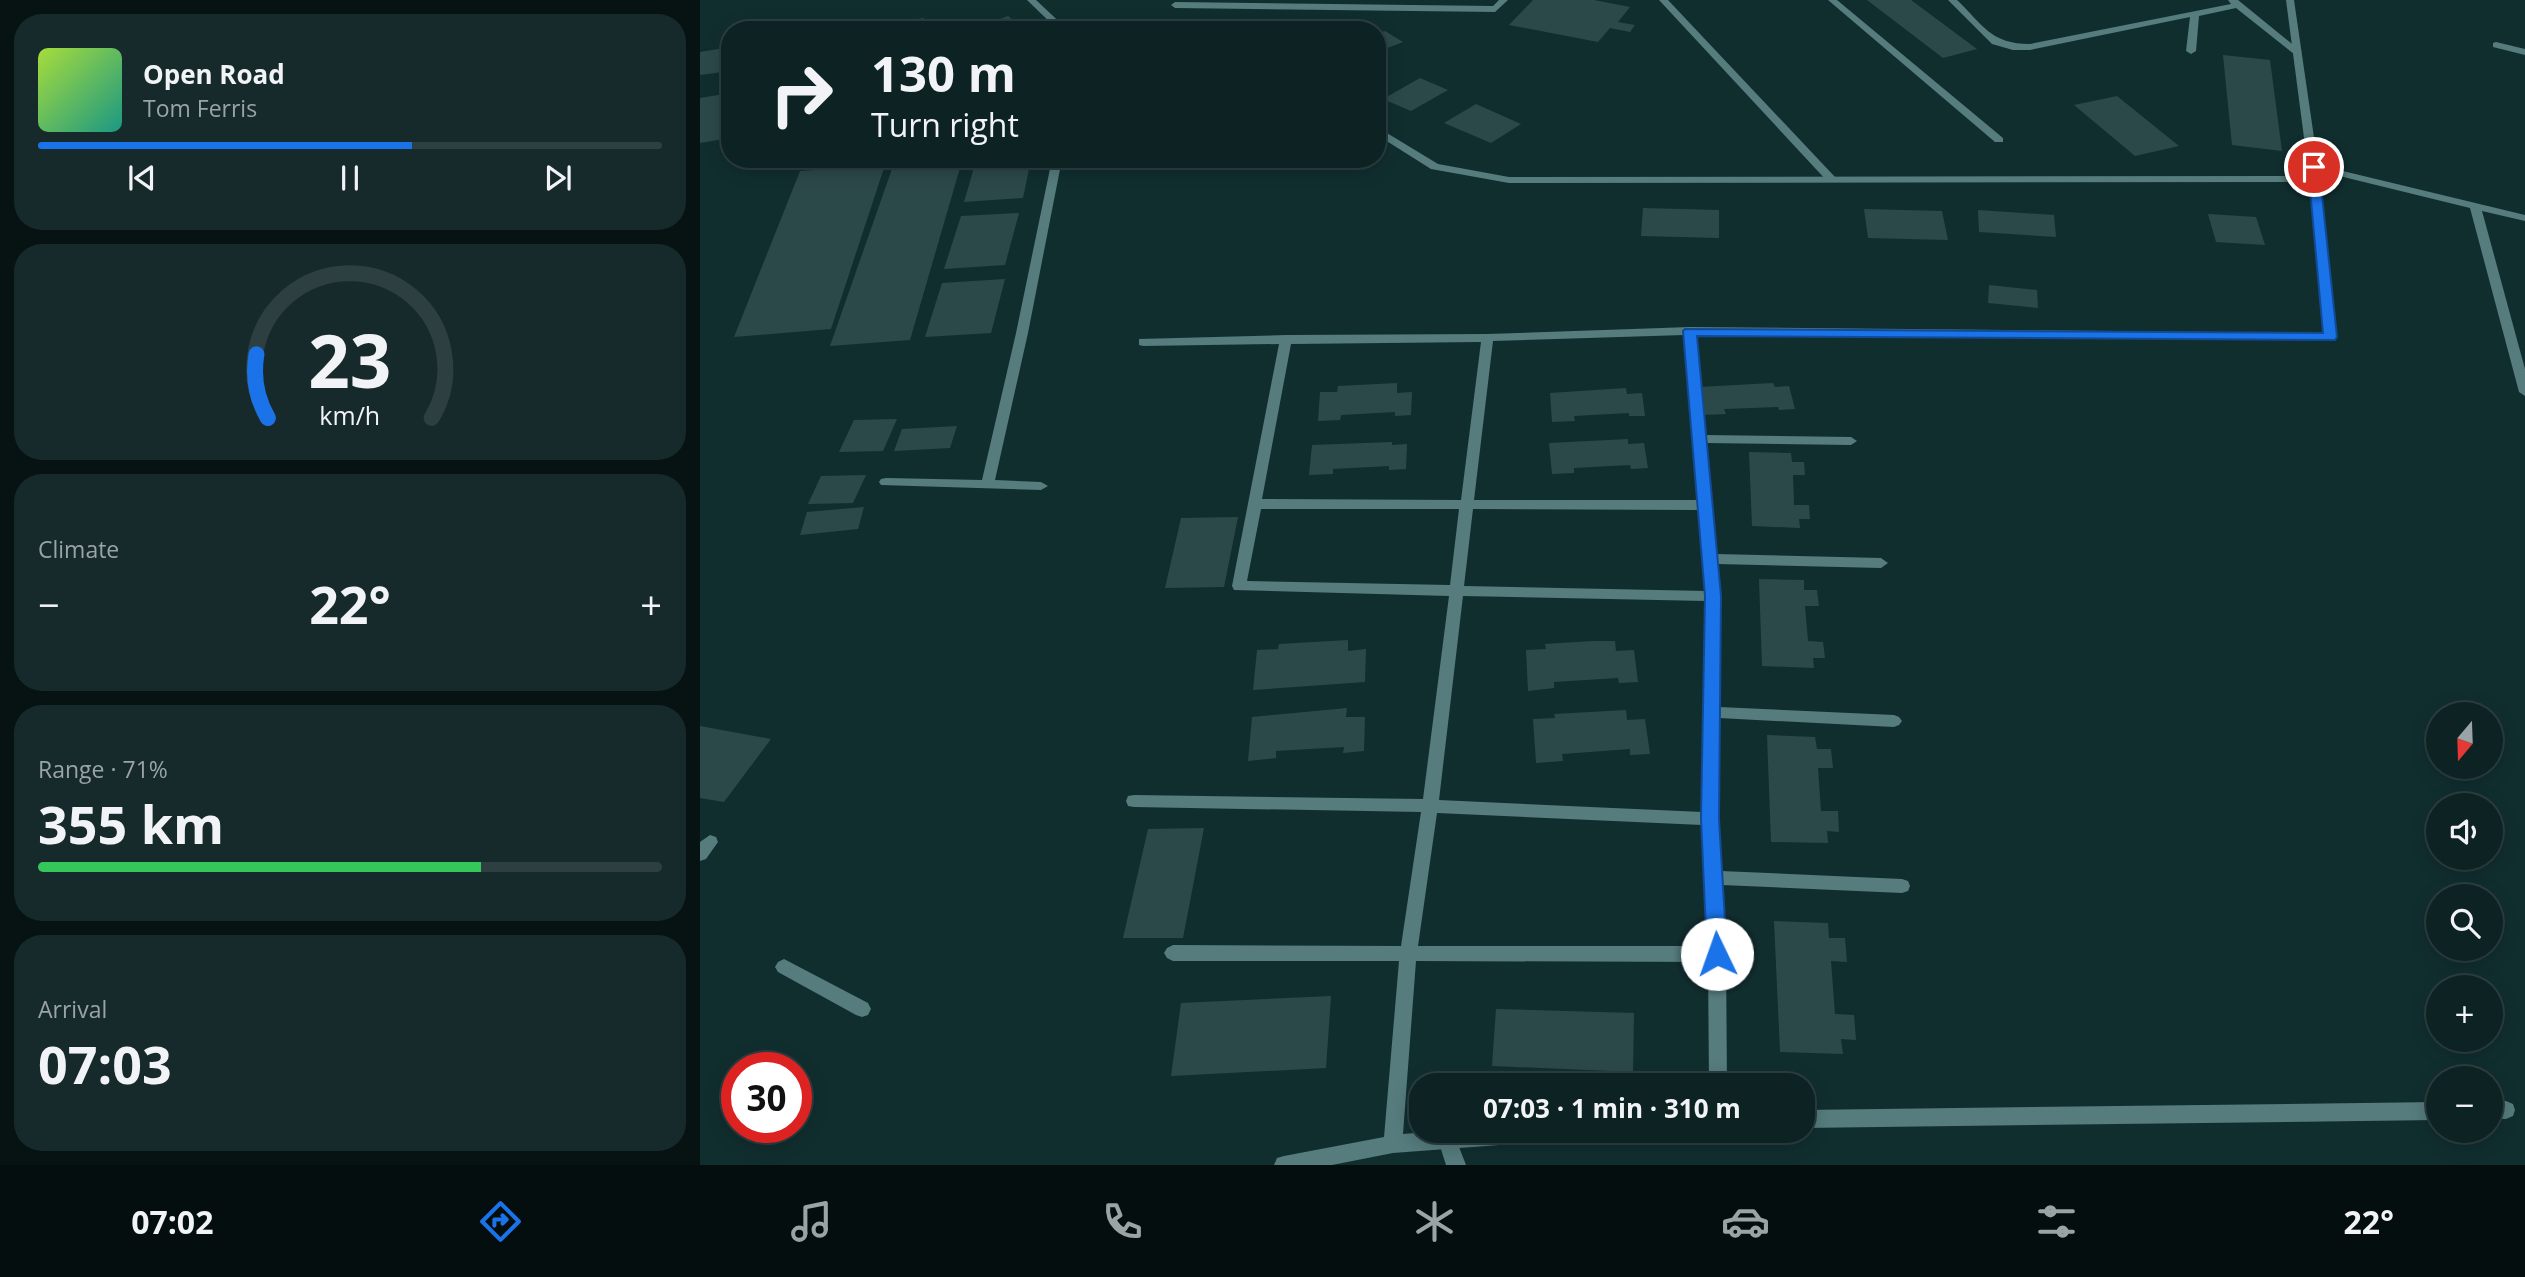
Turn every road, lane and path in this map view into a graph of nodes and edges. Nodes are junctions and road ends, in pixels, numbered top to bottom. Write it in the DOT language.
graph roads {
  1 [pos="1031,0"];
  2 [pos="1504,0"];
  3 [pos="1663,0"];
  4 [pos="1832,0"];
  5 [pos="1952,0"];
  6 [pos="2290,0"];
  7 [pos="2235,2"];
  8 [pos="1175,5"];
  9 [pos="2195,13"];
  10 [pos="1054,21"];
  11 [pos="2496,45"];
  12 [pos="2191,51"];
  13 [pos="2297,52"];
  14 [pos="2525,52"];
  15 [pos="1386,136"];
  16 [pos="1999,140"];
  17 [pos="1054,168"];
  18 [pos="2314,173"];
  19 [pos="1831,179"];
  20 [pos="2475,206"];
  21 [pos="2525,218"];
  22 [pos="1690,331"];
  23 [pos="1487,338"];
  24 [pos="1286,340"];
  25 [pos="1143,342"];
  26 [pos="2525,391"];
  27 [pos="1699,439"];
  28 [pos="1851,441"];
  29 [pos="886,482"];
  30 [pos="988,483"];
  31 [pos="1041,486"];
  32 [pos="1255,504"];
  33 [pos="1705,505"];
  34 [pos="1467,506"];
  35 [pos="1710,559"];
  36 [pos="1881,563"];
  37 [pos="1457,590"];
  38 [pos="1713,596"];
  39 [pos="1711,712"];
  40 [pos="1894,721"];
  41 [pos="1134,801"];
  42 [pos="1430,806"];
  43 [pos="1710,819"];
  44 [pos="1713,878"];
  45 [pos="1902,886"];
  46 [pos="1173,953"];
  47 [pos="1408,954"];
  48 [pos="1717,954"];
  49 [pos="784,967"];
  50 [pos="862,1009"];
  51 [pos="1718,1073"];
  52 [pos="2426,1111"];
  53 [pos="1815,1119"];
  54 [pos="1409,1143"];
  55 [pos="1448,1143"];
  56 [pos="1393,1144"];
  57 [pos="1284,1165"];
  58 [pos="1456,1165"];
  1 -- 10 [label="street"];
  2 -- 8 [label="street"];
  3 -- 19 [label="street"];
  4 -- 16 [label="street"];
  5 -- 9 [label="street"];
  6 -- 13 [label="street"];
  7 -- 9 [label="street"];
  7 -- 13 [label="street"];
  9 -- 12 [label="street"];
  11 -- 14 [label="street"];
  13 -- 18 [label="street"];
  15 -- 19 [label="street"];
  17 -- 30 [label="street"];
  18 -- 19 [label="street"];
  18 -- 20 [label="street"];
  18 -- 22 [label="street"];
  20 -- 21 [label="street"];
  20 -- 26 [label="street"];
  22 -- 23 [label="street"];
  22 -- 27 [label="street"];
  23 -- 24 [label="street"];
  23 -- 34 [label="street"];
  24 -- 25 [label="street"];
  24 -- 32 [label="street"];
  27 -- 28 [label="street"];
  27 -- 33 [label="street"];
  29 -- 30 [label="street"];
  30 -- 31 [label="street"];
  32 -- 34 [label="street"];
  32 -- 37 [label="street"];
  33 -- 34 [label="street"];
  33 -- 35 [label="street"];
  34 -- 37 [label="street"];
  35 -- 36 [label="street"];
  35 -- 38 [label="street"];
  37 -- 38 [label="street"];
  37 -- 42 [label="street"];
  38 -- 39 [label="street"];
  39 -- 40 [label="street"];
  39 -- 43 [label="street"];
  41 -- 42 [label="street"];
  42 -- 43 [label="street"];
  42 -- 47 [label="street"];
  43 -- 44 [label="street"];
  44 -- 45 [label="street"];
  44 -- 48 [label="street"];
  46 -- 47 [label="street"];
  47 -- 48 [label="street"];
  47 -- 56 [label="street"];
  48 -- 51 [label="street"];
  49 -- 50 [label="street"];
  52 -- 53 [label="street"];
  54 -- 56 [label="street"];
  55 -- 58 [label="street"];
  56 -- 57 [label="street"];
}
